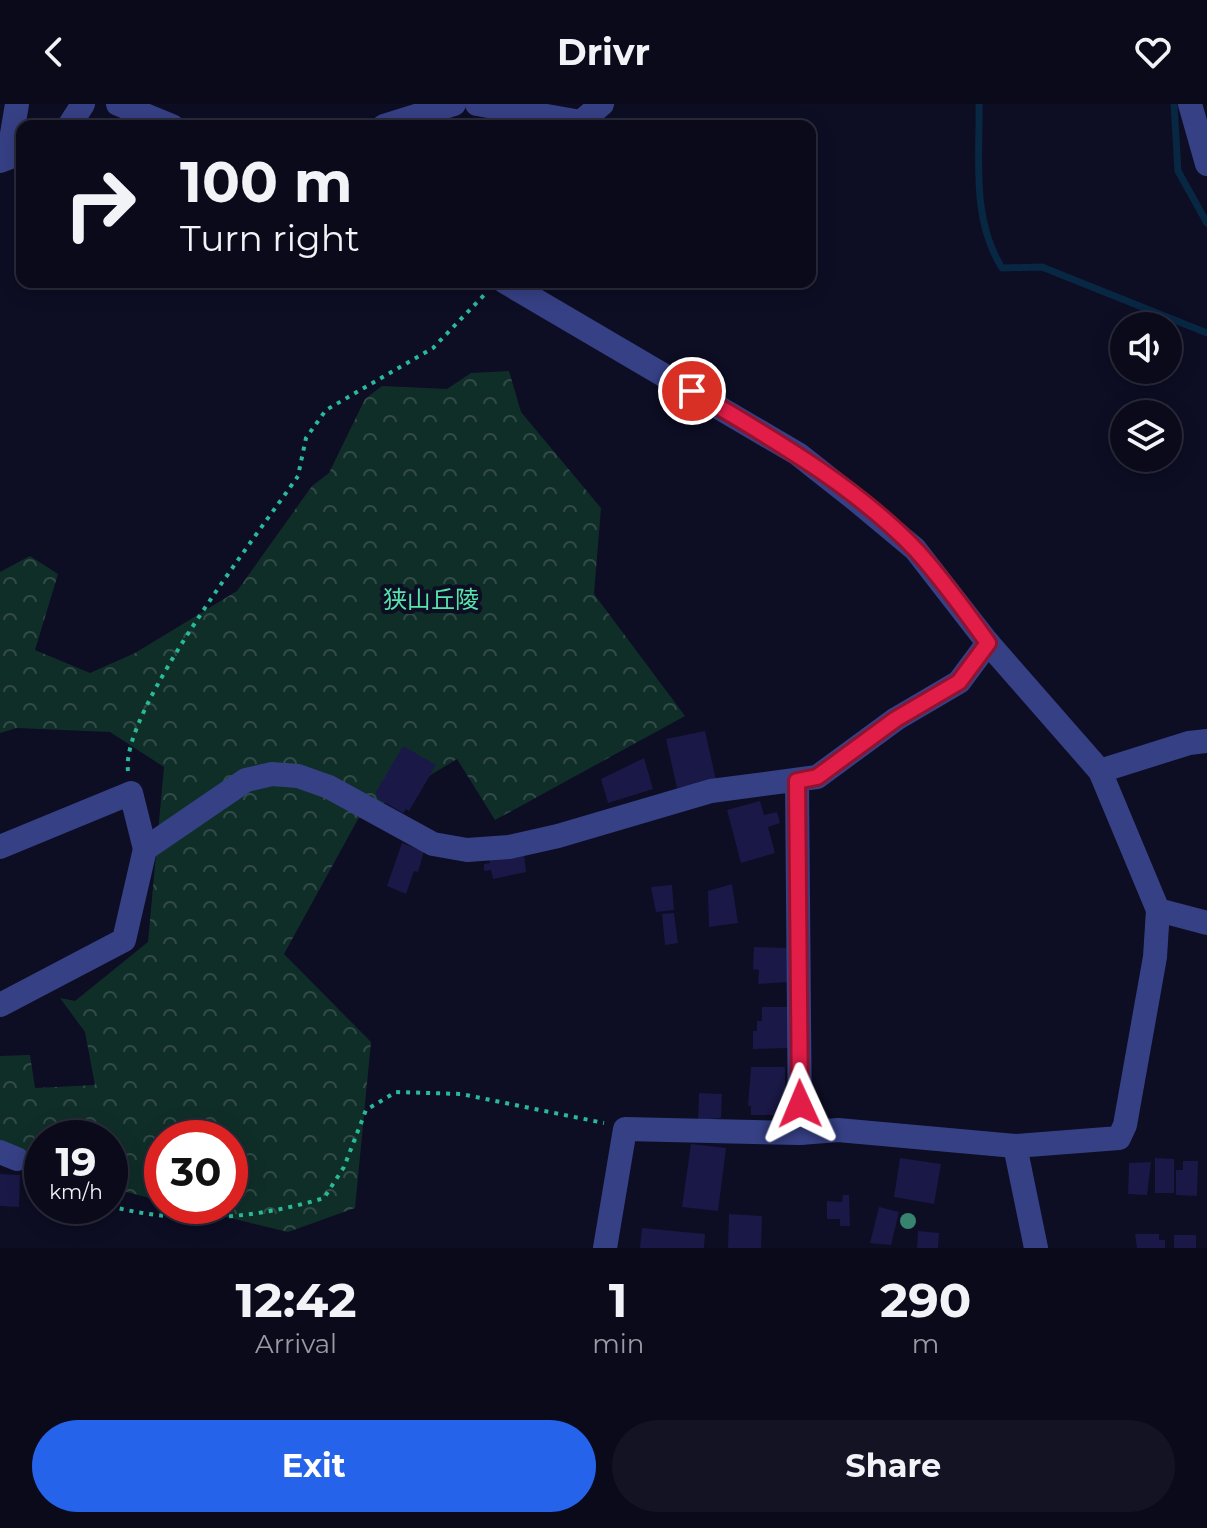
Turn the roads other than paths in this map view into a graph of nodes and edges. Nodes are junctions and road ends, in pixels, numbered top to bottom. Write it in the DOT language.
graph roads {
  1 [pos="17,104"];
  2 [pos="118,104"];
  3 [pos="454,104"];
  4 [pos="477,104"];
  5 [pos="602,104"];
  6 [pos="1190,104"];
  7 [pos="157,120"];
  8 [pos="403,120"];
  9 [pos="559,120"];
  10 [pos="584,120"];
  11 [pos="10,158"];
  12 [pos="1207,164"];
  13 [pos="515,288"];
  14 [pos="988,643"];
  15 [pos="1207,741"];
  16 [pos="1100,771"];
  17 [pos="797,781"];
  18 [pos="0,847"];
  19 [pos="145,849"];
  20 [pos="1158,910"];
  21 [pos="1207,923"];
  22 [pos="0,1005"];
  23 [pos="800,1133"];
  24 [pos="1015,1146"];
  25 [pos="605,1248"];
  26 [pos="1036,1248"];
  1 -- 11 [label="street"];
  2 -- 7 [label="street"];
  3 -- 8 [label="street"];
  4 -- 9 [label="street"];
  5 -- 10 [label="street"];
  6 -- 12 [label="street"];
  13 -- 14 [label="street"];
  14 -- 16 [label="street"];
  14 -- 17 [label="street"];
  15 -- 16 [label="street"];
  16 -- 20 [label="street"];
  17 -- 19 [label="street"];
  17 -- 23 [label="street"];
  18 -- 19 [label="street"];
  19 -- 22 [label="street"];
  20 -- 21 [label="street"];
  20 -- 24 [label="street"];
  23 -- 24 [label="street"];
  23 -- 25 [label="street"];
  24 -- 26 [label="street"];
}
